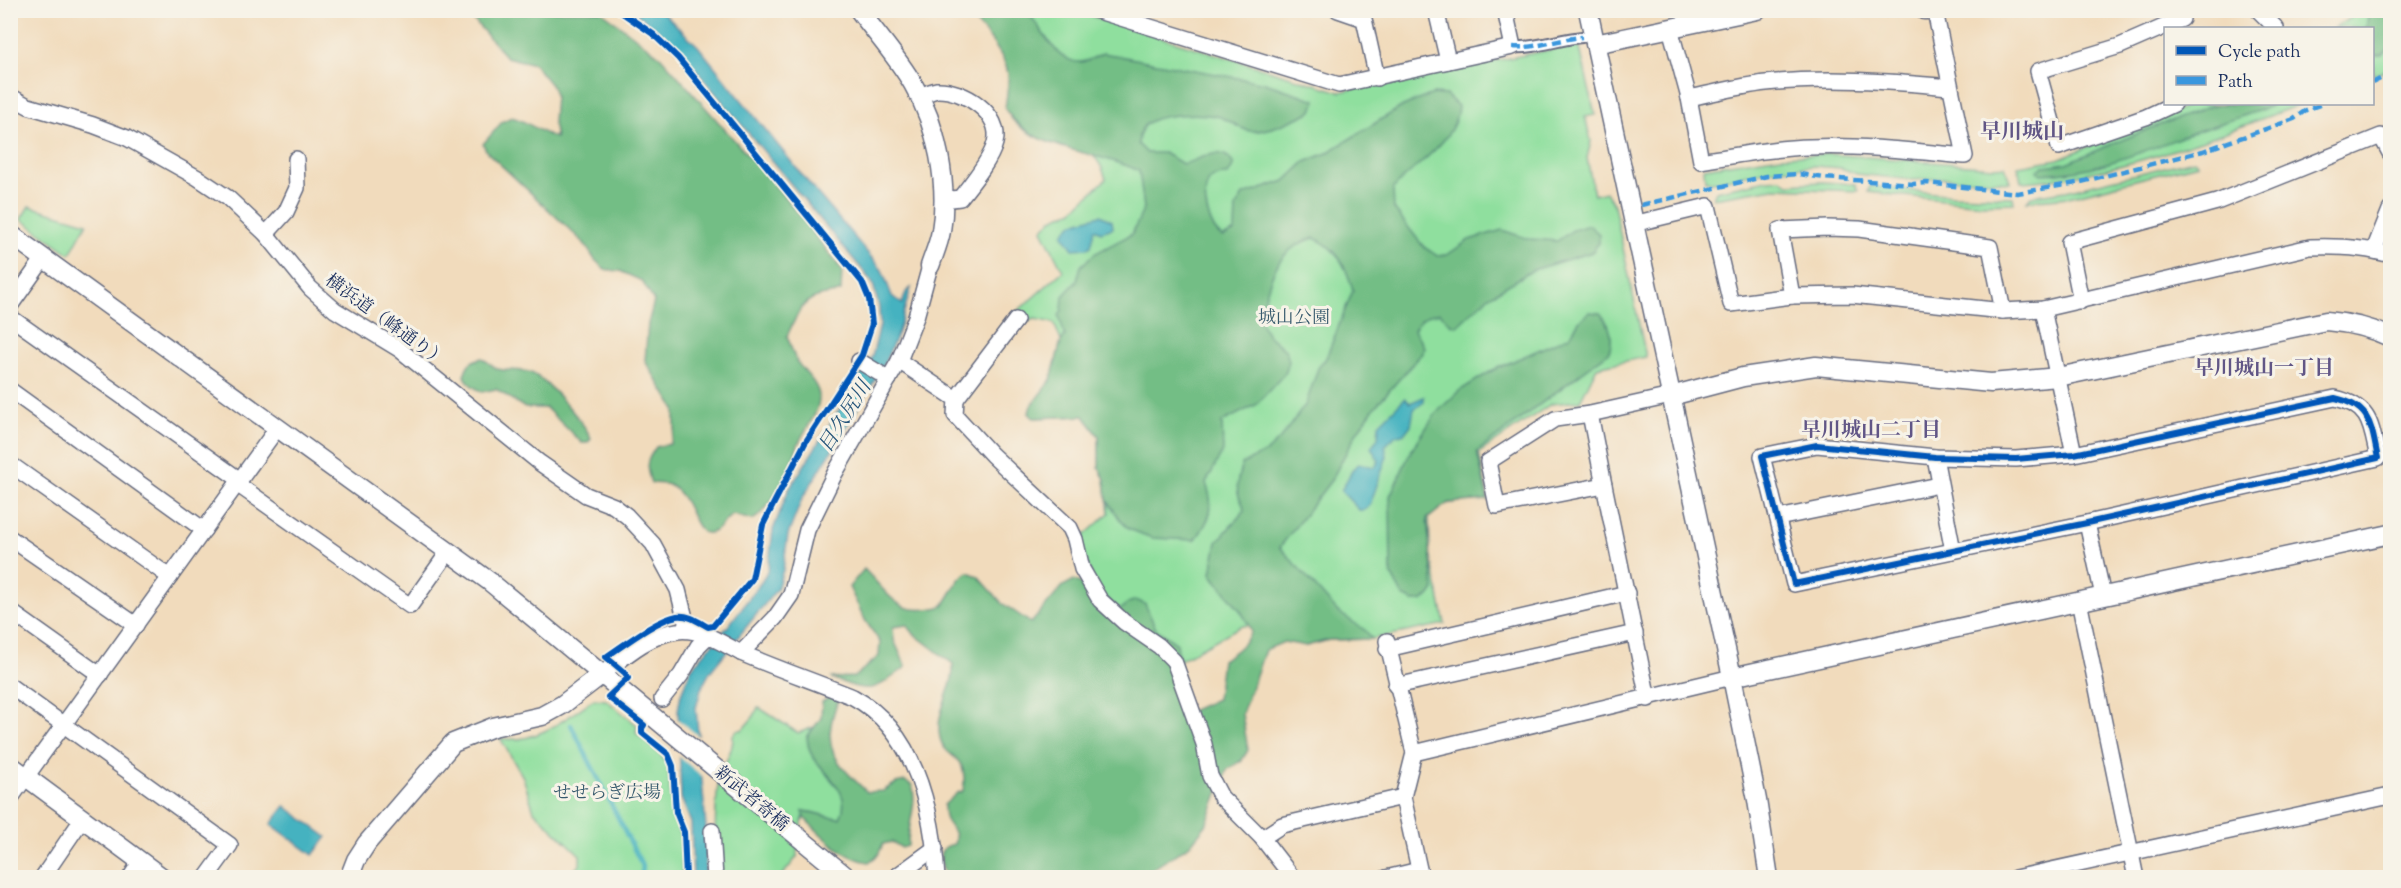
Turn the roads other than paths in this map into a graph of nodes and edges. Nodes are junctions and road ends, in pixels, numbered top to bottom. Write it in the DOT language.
graph roads {
  1 [pos="859,10"];
  2 [pos="1095,10"];
  3 [pos="1338,10"];
  4 [pos="1436,10"];
  5 [pos="1505,10"];
  6 [pos="1588,10"];
  7 [pos="1757,10"];
  8 [pos="1924,10"];
  9 [pos="2258,10"];
  10 [pos="1936,11"];
  11 [pos="2184,13"];
  12 [pos="2275,27"];
  13 [pos="1670,28"];
  14 [pos="1588,40"];
  15 [pos="1513,47"];
  16 [pos="1448,61"];
  17 [pos="1377,78"];
  18 [pos="1949,87"];
  19 [pos="10,96"];
  20 [pos="919,97"];
  21 [pos="1689,98"];
  22 [pos="2172,105"];
  23 [pos="2391,153"];
  24 [pos="296,159"];
  25 [pos="942,200"];
  26 [pos="2391,210"];
  27 [pos="1633,224"];
  28 [pos="10,234"];
  29 [pos="266,234"];
  30 [pos="2374,250"];
  31 [pos="2391,255"];
  32 [pos="44,258"];
  33 [pos="930,266"];
  34 [pos="1792,297"];
  35 [pos="2081,301"];
  36 [pos="10,306"];
  37 [pos="2043,309"];
  38 [pos="2003,311"];
  39 [pos="10,317"];
  40 [pos="1016,320"];
  41 [pos="2391,338"];
  42 [pos="899,361"];
  43 [pos="861,362"];
  44 [pos="887,377"];
  45 [pos="2058,377"];
  46 [pos="10,390"];
  47 [pos="1671,396"];
  48 [pos="956,399"];
  49 [pos="1590,414"];
  50 [pos="278,427"];
  51 [pos="2074,454"];
  52 [pos="1935,457"];
  53 [pos="10,464"];
  54 [pos="238,482"];
  55 [pos="1939,484"];
  56 [pos="1604,485"];
  57 [pos="1778,518"];
  58 [pos="2087,523"];
  59 [pos="204,530"];
  60 [pos="2391,534"];
  61 [pos="10,538"];
  62 [pos="449,551"];
  63 [pos="1953,551"];
  64 [pos="170,578"];
  65 [pos="1627,593"];
  66 [pos="2103,596"];
  67 [pos="2079,601"];
  68 [pos="10,612"];
  69 [pos="136,625"];
  70 [pos="688,630"];
  71 [pos="1635,633"];
  72 [pos="710,637"];
  73 [pos="738,651"];
  74 [pos="100,675"];
  75 [pos="601,675"];
  76 [pos="1732,677"];
  77 [pos="10,686"];
  78 [pos="1396,686"];
  79 [pos="662,699"];
  80 [pos="1648,699"];
  81 [pos="65,724"];
  82 [pos="1414,753"];
  83 [pos="10,765"];
  84 [pos="27,777"];
  85 [pos="2391,796"];
  86 [pos="1402,797"];
  87 [pos="10,799"];
  88 [pos="1756,800"];
  89 [pos="83,818"];
  90 [pos="712,831"];
  91 [pos="1262,838"];
  92 [pos="935,848"];
  93 [pos="2131,853"];
  94 [pos="141,861"];
  95 [pos="1420,874"];
  96 [pos="42,878"];
  97 [pos="130,878"];
  98 [pos="163,878"];
  99 [pos="206,878"];
  100 [pos="349,878"];
  101 [pos="715,878"];
  102 [pos="848,878"];
  103 [pos="894,878"];
  104 [pos="937,878"];
  105 [pos="1293,878"];
  106 [pos="1386,878"];
  107 [pos="1769,878"];
  108 [pos="1779,878"];
  109 [pos="2015,878"];
  110 [pos="2136,878"];
  1 -- 20 [label="street"];
  2 -- 17 [label="street"];
  3 -- 17 [label="street"];
  4 -- 16 [label="street"];
  5 -- 15 [label="street"];
  6 -- 14 [label="street"];
  7 -- 13 [label="street"];
  8 -- 10 [label="street"];
  9 -- 12 [label="street"];
  10 -- 18 [label="street"];
  11 -- 22 [label="street"];
  13 -- 14 [label="street"];
  13 -- 21 [label="street"];
  14 -- 15 [label="street"];
  14 -- 27 [label="street"];
  15 -- 16 [label="street"];
  16 -- 17 [label="street"];
  18 -- 21 [label="street"];
  18 -- 21 [label="street"];
  19 -- 29 [label="street, 横浜道（峰通り）"];
  20 -- 25 [label="street"];
  20 -- 25 [label="street"];
  23 -- 35 [label="street"];
  24 -- 29 [label="street"];
  25 -- 33 [label="street"];
  26 -- 30 [label="street"];
  27 -- 34 [label="street"];
  27 -- 47 [label="street"];
  28 -- 32 [label="street, 新武者寄橋"];
  29 -- 70 [label="street, 横浜道（峰通り）"];
  30 -- 31 [label="street"];
  30 -- 35 [label="street"];
  32 -- 36 [label="street"];
  32 -- 50 [label="street, 新武者寄橋"];
  33 -- 42 [label="street"];
  34 -- 38 [label="street"];
  34 -- 38 [label="street"];
  35 -- 37 [label="street"];
  37 -- 38 [label="street"];
  37 -- 45 [label="street"];
  39 -- 54 [label="street"];
  40 -- 48 [label="street"];
  41 -- 45 [label="street"];
  42 -- 44 [label="street"];
  42 -- 48 [label="street"];
  43 -- 44 [label="street"];
  44 -- 73 [label="street"];
  45 -- 47 [label="street"];
  45 -- 51 [label="street"];
  46 -- 59 [label="street"];
  47 -- 49 [label="street"];
  47 -- 76 [label="street"];
  48 -- 91 [label="street"];
  49 -- 56 [label="street"];
  49 -- 56 [label="street"];
  50 -- 54 [label="street"];
  50 -- 62 [label="street, 新武者寄橋"];
  51 -- 52 [label="street"];
  51 -- 58 [label="street"];
  52 -- 55 [label="street"];
  52 -- 57 [label="street"];
  53 -- 64 [label="street"];
  54 -- 59 [label="street"];
  54 -- 62 [label="street"];
  55 -- 57 [label="street"];
  55 -- 63 [label="street"];
  56 -- 65 [label="street"];
  57 -- 63 [label="street"];
  58 -- 63 [label="street"];
  58 -- 66 [label="street"];
  59 -- 64 [label="street"];
  60 -- 66 [label="street"];
  61 -- 69 [label="street"];
  62 -- 75 [label="street, 新武者寄橋"];
  64 -- 69 [label="street"];
  65 -- 71 [label="street"];
  65 -- 78 [label="street"];
  66 -- 67 [label="street"];
  67 -- 76 [label="street"];
  67 -- 93 [label="street"];
  68 -- 74 [label="street"];
  69 -- 74 [label="street"];
  70 -- 72 [label="street"];
  70 -- 75 [label="street"];
  71 -- 78 [label="street"];
  71 -- 80 [label="street"];
  72 -- 73 [label="street"];
  72 -- 79 [label="street"];
  73 -- 92 [label="street"];
  74 -- 81 [label="street"];
  75 -- 100 [label="street"];
  75 -- 102 [label="street, 新武者寄橋"];
  76 -- 80 [label="street"];
  76 -- 88 [label="street"];
  77 -- 81 [label="street"];
  78 -- 82 [label="street"];
  80 -- 82 [label="street"];
  81 -- 84 [label="street"];
  81 -- 99 [label="street"];
  82 -- 86 [label="street"];
  83 -- 84 [label="street"];
  84 -- 87 [label="street"];
  84 -- 89 [label="street"];
  85 -- 93 [label="street"];
  86 -- 91 [label="street"];
  86 -- 95 [label="street"];
  88 -- 107 [label="street"];
  88 -- 108 [label="street"];
  89 -- 94 [label="street"];
  89 -- 96 [label="street"];
  90 -- 101 [label="street"];
  91 -- 105 [label="street"];
  92 -- 103 [label="street"];
  92 -- 104 [label="street"];
  93 -- 109 [label="street"];
  93 -- 110 [label="street"];
  94 -- 97 [label="street"];
  94 -- 98 [label="street"];
  95 -- 106 [label="street"];
}
